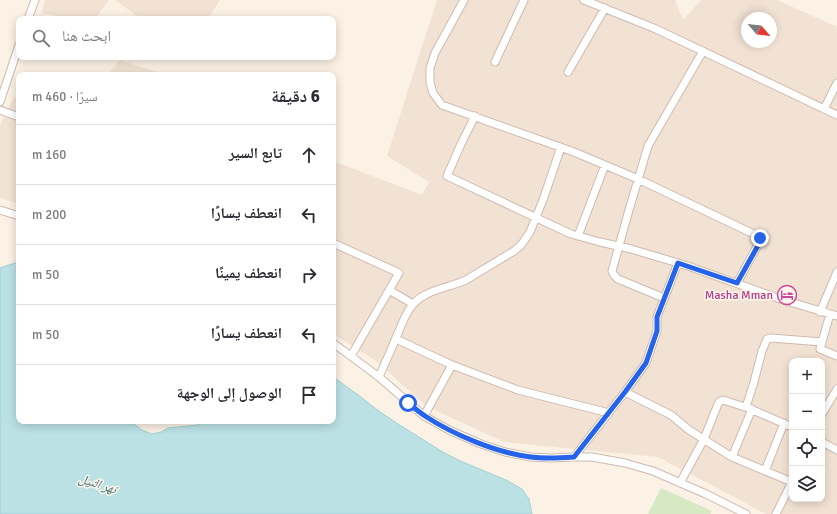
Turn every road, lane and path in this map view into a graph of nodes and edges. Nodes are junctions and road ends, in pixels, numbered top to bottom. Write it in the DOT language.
graph roads {
  1 [pos="35,0"];
  2 [pos="464,0"];
  3 [pos="524,0"];
  4 [pos="584,0"];
  5 [pos="605,8"];
  6 [pos="29,16"];
  7 [pos="703,51"];
  8 [pos="16,54"];
  9 [pos="495,62"];
  10 [pos="568,72"];
  11 [pos="837,83"];
  12 [pos="0,102"];
  13 [pos="824,109"];
  14 [pos="0,110"];
  15 [pos="837,115"];
  16 [pos="16,116"];
  17 [pos="475,116"];
  18 [pos="561,147"];
  19 [pos="605,165"];
  20 [pos="638,179"];
  21 [pos="0,210"];
  22 [pos="16,215"];
  23 [pos="536,218"];
  24 [pos="578,236"];
  25 [pos="336,243"];
  26 [pos="619,247"];
  27 [pos="678,263"];
  28 [pos="837,272"];
  29 [pos="737,283"];
  30 [pos="389,290"];
  31 [pos="664,298"];
  32 [pos="413,304"];
  33 [pos="820,312"];
  34 [pos="834,315"];
  35 [pos="396,339"];
  36 [pos="822,342"];
  37 [pos="336,345"];
  38 [pos="351,356"];
  39 [pos="837,356"];
  40 [pos="452,365"];
  41 [pos="379,377"];
  42 [pos="837,389"];
  43 [pos="625,392"];
  44 [pos="749,408"];
  45 [pos="825,409"];
  46 [pos="609,413"];
  47 [pos="424,416"];
  48 [pos="784,423"];
  49 [pos="789,425"];
  50 [pos="704,439"];
  51 [pos="825,444"];
  52 [pos="837,450"];
  53 [pos="574,457"];
  54 [pos="732,457"];
  55 [pos="765,471"];
  56 [pos="789,481"];
  57 [pos="680,483"];
  58 [pos="789,488"];
  59 [pos="746,514"];
  60 [pos="776,514"];
  1 -- 6 [label="street"];
  2 -- 17 [label="street"];
  3 -- 9 [label="street"];
  4 -- 5 [label="street"];
  5 -- 7 [label="street"];
  5 -- 10 [label="street"];
  7 -- 13 [label="street"];
  7 -- 20 [label="street"];
  8 -- 12 [label="street"];
  11 -- 13 [label="street"];
  13 -- 15 [label="street"];
  14 -- 16 [label="street"];
  17 -- 18 [label="street"];
  17 -- 23 [label="street"];
  18 -- 19 [label="street"];
  18 -- 23 [label="street"];
  19 -- 20 [label="street"];
  19 -- 24 [label="street"];
  20 -- 26 [label="street"];
  20 -- 29 [label="street"];
  21 -- 22 [label="street"];
  23 -- 24 [label="street"];
  23 -- 32 [label="street"];
  24 -- 26 [label="street"];
  25 -- 30 [label="street"];
  26 -- 27 [label="street"];
  26 -- 31 [label="street"];
  27 -- 29 [label="street"];
  27 -- 31 [label="street"];
  28 -- 33 [label="street"];
  29 -- 33 [label="street"];
  30 -- 32 [label="street"];
  30 -- 38 [label="street"];
  31 -- 43 [label="street"];
  32 -- 35 [label="street"];
  33 -- 34 [label="street"];
  34 -- 36 [label="street"];
  35 -- 40 [label="street"];
  35 -- 41 [label="street"];
  36 -- 39 [label="street"];
  36 -- 44 [label="street"];
  37 -- 38 [label="street"];
  38 -- 41 [label="street"];
  40 -- 46 [label="street"];
  40 -- 47 [label="street"];
  41 -- 47 [label="street"];
  42 -- 45 [label="street"];
  43 -- 46 [label="street"];
  43 -- 50 [label="street"];
  44 -- 48 [label="street"];
  44 -- 50 [label="street"];
  44 -- 54 [label="street"];
  46 -- 53 [label="street"];
  47 -- 53 [label="street"];
  48 -- 49 [label="street"];
  48 -- 55 [label="street"];
  50 -- 54 [label="street"];
  50 -- 57 [label="street"];
  51 -- 52 [label="street"];
  53 -- 57 [label="street"];
  54 -- 55 [label="street"];
  55 -- 56 [label="street"];
  57 -- 59 [label="street"];
  58 -- 60 [label="street"];
}
